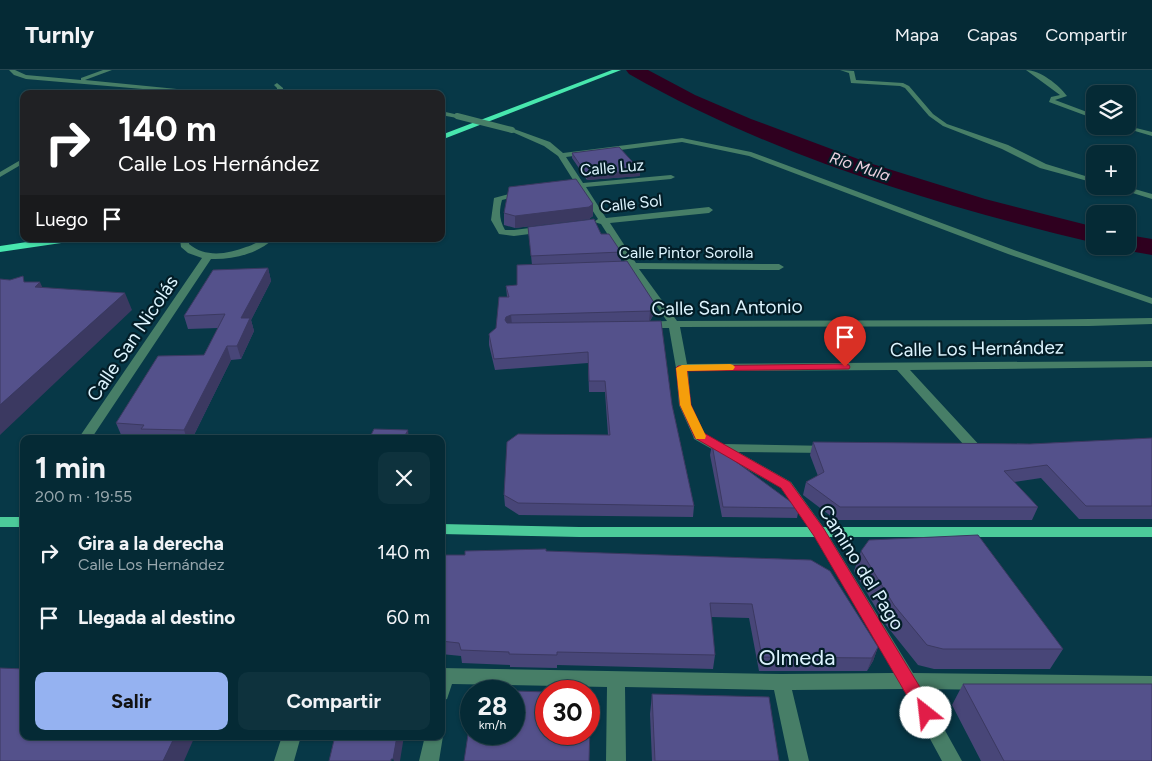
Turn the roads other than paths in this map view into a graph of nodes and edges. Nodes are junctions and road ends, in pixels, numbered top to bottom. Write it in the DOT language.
graph roads {
  1 [pos="12,70"];
  2 [pos="109,70"];
  3 [pos="618,70"];
  4 [pos="843,70"];
  5 [pos="1029,70"];
  6 [pos="78,81"];
  7 [pos="277,85"];
  8 [pos="156,87"];
  9 [pos="150,90"];
  10 [pos="186,90"];
  11 [pos="280,90"];
  12 [pos="445,114"];
  13 [pos="1086,114"];
  14 [pos="1136,130"];
  15 [pos="1152,134"];
  16 [pos="445,136"];
  17 [pos="561,155"];
  18 [pos="20,162"];
  19 [pos="0,175"];
  20 [pos="670,177"];
  21 [pos="1086,178"];
  22 [pos="580,185"];
  23 [pos="562,187"];
  24 [pos="534,190"];
  25 [pos="1136,192"];
  26 [pos="1152,196"];
  27 [pos="709,210"];
  28 [pos="604,221"];
  29 [pos="586,223"];
  30 [pos="559,227"];
  31 [pos="48,242"];
  32 [pos="185,242"];
  33 [pos="263,242"];
  34 [pos="0,249"];
  35 [pos="208,256"];
  36 [pos="614,266"];
  37 [pos="633,266"];
  38 [pos="780,267"];
  39 [pos="1152,302"];
  40 [pos="672,321"];
  41 [pos="1152,321"];
  42 [pos="636,326"];
  43 [pos="1152,364"];
  44 [pos="902,367"];
  45 [pos="682,368"];
  46 [pos="87,435"];
  47 [pos="721,448"];
  48 [pos="839,450"];
  49 [pos="957,451"];
  50 [pos="0,522"];
  51 [pos="20,522"];
  52 [pos="445,529"];
  53 [pos="819,532"];
  54 [pos="1152,532"];
  55 [pos="616,679"];
  56 [pos="445,681"];
  57 [pos="908,681"];
  58 [pos="781,682"];
  59 [pos="1152,684"];
  60 [pos="291,740"];
  61 [pos="433,740"];
  62 [pos="284,761"];
  63 [pos="429,761"];
  64 [pos="616,761"];
  65 [pos="799,761"];
  66 [pos="952,761"];
  1 -- 6 [label="street"];
  2 -- 6 [label="street"];
  3 -- 16 [label="highway"];
  4 -- 21 [label="street"];
  5 -- 13 [label="street"];
  6 -- 8 [label="street"];
  7 -- 11 [label="street"];
  8 -- 9 [label="street"];
  8 -- 10 [label="street"];
  12 -- 17 [label="street, bridge"];
  14 -- 15 [label="street"];
  17 -- 22 [label="street"];
  17 -- 39 [label="street"];
  18 -- 19 [label="street"];
  20 -- 22 [label="street, Calle Luz"];
  22 -- 23 [label="street, Calle Luz"];
  22 -- 28 [label="street"];
  24 -- 30 [label="street"];
  25 -- 26 [label="street"];
  27 -- 28 [label="street, Calle Sol"];
  28 -- 29 [label="street, Calle Sol"];
  28 -- 37 [label="street"];
  31 -- 34 [label="highway"];
  32 -- 35 [label="street"];
  33 -- 35 [label="street"];
  35 -- 46 [label="street, Calle San Nicolás"];
  36 -- 37 [label="street, Calle Pintor Sorolla"];
  37 -- 38 [label="street, Calle Pintor Sorolla"];
  37 -- 40 [label="street"];
  40 -- 41 [label="street, Calle San Antonio"];
  40 -- 42 [label="street, Calle San Antonio"];
  40 -- 45 [label="street, Camino del Pago"];
  43 -- 44 [label="street, Calle Los Hernández"];
  44 -- 45 [label="street, Calle Los Hernández"];
  44 -- 49 [label="street"];
  45 -- 47 [label="street, Camino del Pago"];
  47 -- 48 [label="street"];
  47 -- 53 [label="street, Camino del Pago"];
  50 -- 51 [label="main road"];
  52 -- 53 [label="main road"];
  53 -- 54 [label="main road"];
  53 -- 57 [label="street, Camino del Pago"];
  55 -- 56 [label="street, Olmeda"];
  55 -- 58 [label="street, Olmeda"];
  55 -- 64 [label="street"];
  57 -- 58 [label="street, Olmeda"];
  57 -- 59 [label="street, Olmeda"];
  57 -- 66 [label="street, Camino del Pago"];
  58 -- 65 [label="street"];
  60 -- 62 [label="street"];
  61 -- 63 [label="street"];
}
